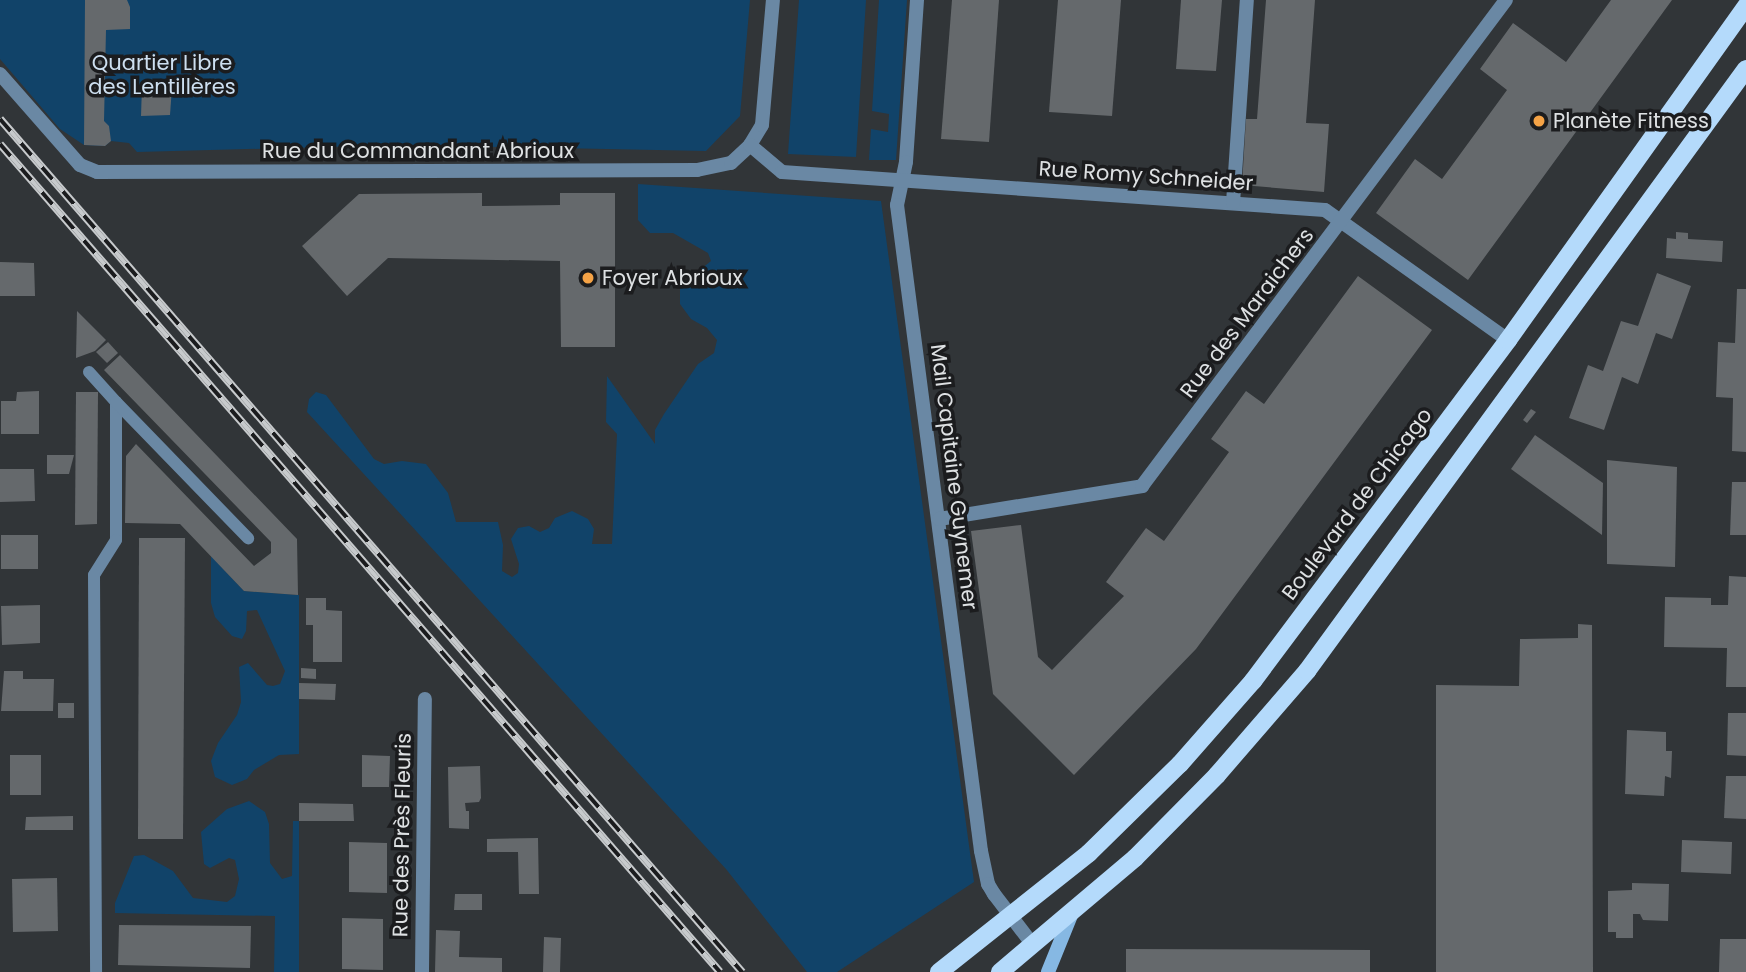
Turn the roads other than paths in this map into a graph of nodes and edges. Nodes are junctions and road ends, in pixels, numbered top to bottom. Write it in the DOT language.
graph roads {
  1 [pos="773,0"];
  2 [pos="917,0"];
  3 [pos="1247,0"];
  4 [pos="1506,0"];
  5 [pos="1746,6"];
  6 [pos="1746,69"];
  7 [pos="0,74"];
  8 [pos="750,145"];
  9 [pos="902,181"];
  10 [pos="1233,202"];
  11 [pos="1343,220"];
  12 [pos="1508,340"];
  13 [pos="89,372"];
  14 [pos="116,402"];
  15 [pos="939,519"];
  16 [pos="248,538"];
  17 [pos="425,699"];
  18 [pos="1072,913"];
  19 [pos="1011,918"];
  20 [pos="1033,945"];
  21 [pos="96,972"];
  22 [pos="422,972"];
  23 [pos="939,972"];
  24 [pos="1000,972"];
  25 [pos="1048,972"];
  1 -- 8 [label="street"];
  2 -- 9 [label="street, Mail Capitaine Guynemer"];
  3 -- 10 [label="street"];
  4 -- 11 [label="street, Rue des Maraichers"];
  5 -- 12 [label="main road, Boulevard de Chicago"];
  6 -- 18 [label="main road"];
  7 -- 8 [label="street, Rue du Commandant Abrioux"];
  8 -- 9 [label="street, Rue Romy Schneider"];
  9 -- 10 [label="street, Rue Romy Schneider"];
  9 -- 15 [label="street, Mail Capitaine Guynemer"];
  10 -- 11 [label="street, Rue Romy Schneider"];
  11 -- 12 [label="street, Rue Romy Schneider"];
  11 -- 15 [label="street, Rue des Maraichers"];
  12 -- 19 [label="main road, Boulevard de Chicago"];
  13 -- 14 [label="lane"];
  14 -- 16 [label="lane"];
  14 -- 21 [label="lane"];
  15 -- 19 [label="street, Mail Capitaine Guynemer"];
  17 -- 22 [label="street, Rue des Près Fleuris"];
  18 -- 20 [label="main road"];
  18 -- 25 [label="main road"];
  19 -- 20 [label="street, Mail Capitaine Guynemer"];
  19 -- 23 [label="main road, Boulevard de Chicago"];
  20 -- 24 [label="main road"];
}
